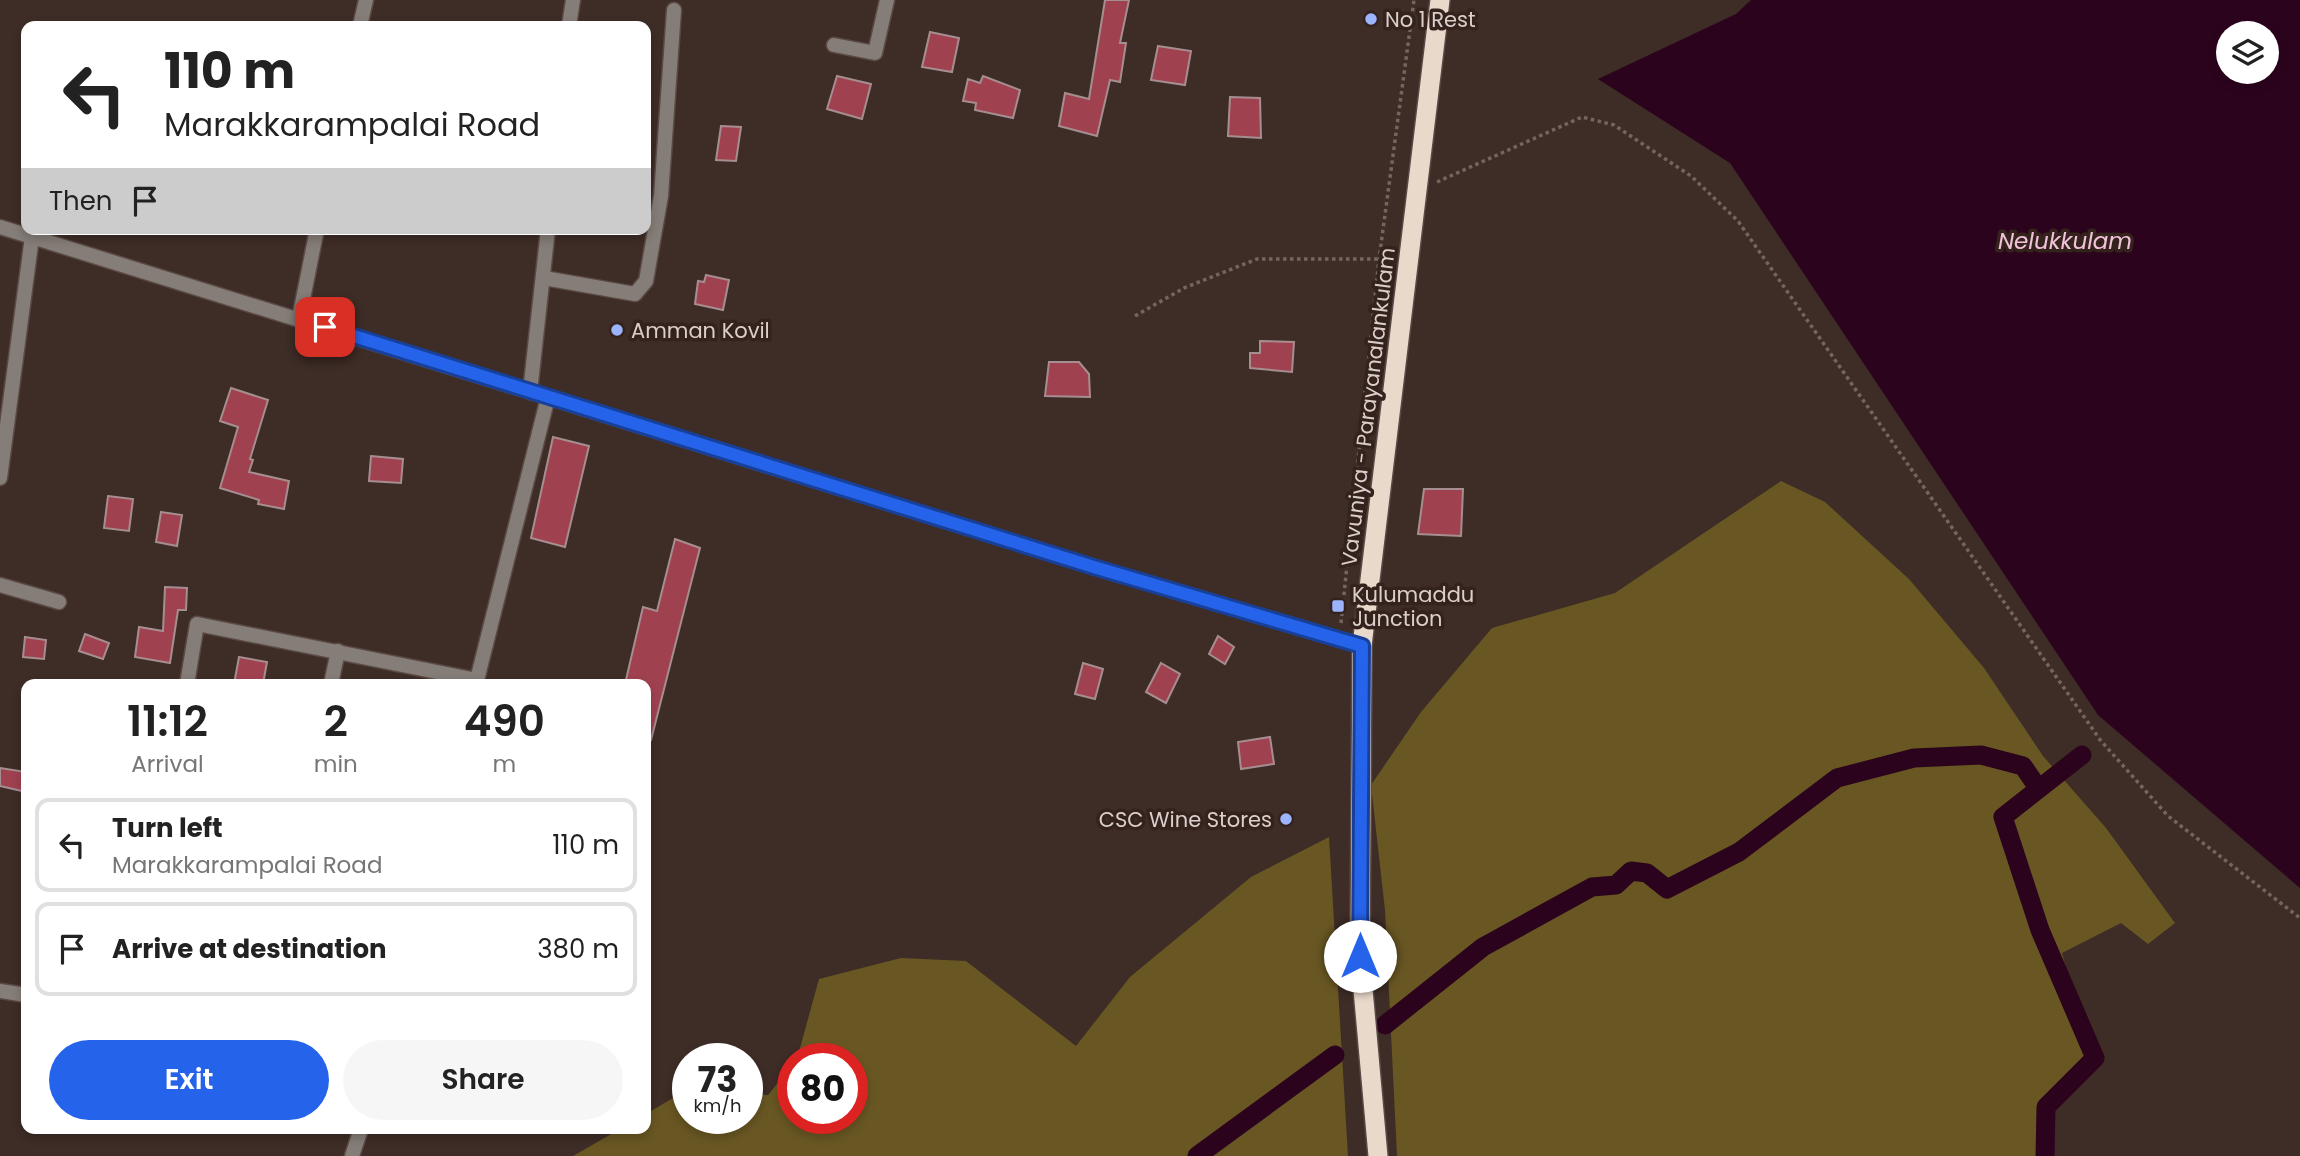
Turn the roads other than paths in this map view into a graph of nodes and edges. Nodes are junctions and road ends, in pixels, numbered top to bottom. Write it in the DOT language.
graph roads {
  1 [pos="366,0"];
  2 [pos="573,0"];
  3 [pos="887,0"];
  4 [pos="1440,0"];
  5 [pos="674,10"];
  6 [pos="361,21"];
  7 [pos="570,21"];
  8 [pos="834,44"];
  9 [pos="0,227"];
  10 [pos="21,234"];
  11 [pos="26,235"];
  12 [pos="316,235"];
  13 [pos="548,235"];
  14 [pos="32,237"];
  15 [pos="544,278"];
  16 [pos="299,319"];
  17 [pos="530,392"];
  18 [pos="548,397"];
  19 [pos="0,478"];
  20 [pos="0,585"];
  21 [pos="59,602"];
  22 [pos="1362,646"];
  23 [pos="338,651"];
  24 [pos="188,679"];
  25 [pos="332,679"];
  26 [pos="463,679"];
  27 [pos="477,679"];
  28 [pos="0,991"];
  29 [pos="21,994"];
  30 [pos="359,1134"];
  31 [pos="352,1156"];
  32 [pos="1378,1156"];
  1 -- 6 [label="street"];
  2 -- 7 [label="street"];
  3 -- 8 [label="street"];
  4 -- 22 [label="highway, Vavuniya - Parayanalankulam"];
  5 -- 15 [label="street"];
  9 -- 10 [label="street"];
  11 -- 14 [label="street"];
  12 -- 16 [label="street"];
  13 -- 15 [label="street"];
  14 -- 16 [label="street"];
  14 -- 19 [label="street"];
  15 -- 17 [label="street"];
  16 -- 17 [label="street"];
  17 -- 18 [label="street"];
  18 -- 22 [label="street"];
  18 -- 27 [label="street"];
  20 -- 21 [label="street"];
  22 -- 32 [label="highway, Vavuniya - Parayanalankulam"];
  23 -- 24 [label="street"];
  23 -- 25 [label="street"];
  23 -- 26 [label="street"];
  28 -- 29 [label="street"];
  30 -- 31 [label="street"];
}
